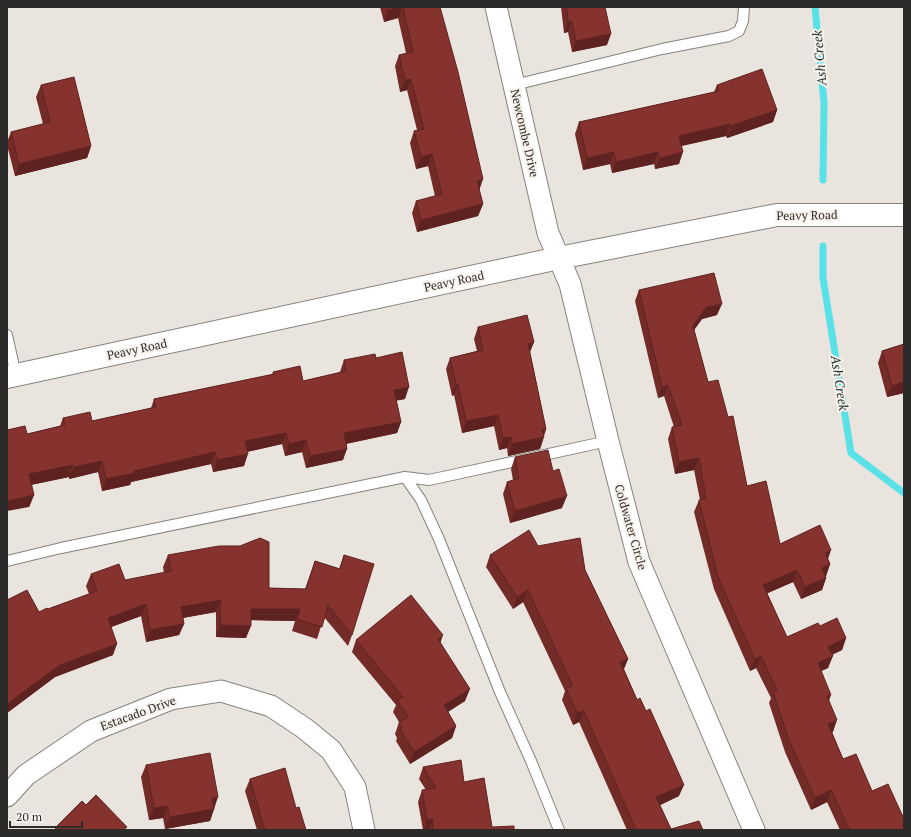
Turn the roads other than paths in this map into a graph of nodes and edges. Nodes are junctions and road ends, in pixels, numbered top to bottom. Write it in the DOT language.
graph roads {
  1 [pos="496,7"];
  2 [pos="744,7"];
  3 [pos="514,85"];
  4 [pos="904,215"];
  5 [pos="559,258"];
  6 [pos="7,335"];
  7 [pos="11,376"];
  8 [pos="608,441"];
  9 [pos="405,478"];
  10 [pos="7,561"];
  11 [pos="7,796"];
  12 [pos="364,830"];
  13 [pos="558,830"];
  14 [pos="754,830"];
  1 -- 3 [label="street, Newcombe Drive"];
  2 -- 3 [label="lane"];
  3 -- 5 [label="street, Newcombe Drive"];
  4 -- 5 [label="street, Peavy Road"];
  5 -- 7 [label="street, Peavy Road"];
  5 -- 8 [label="street, Coldwater Circle"];
  6 -- 7 [label="lane"];
  8 -- 9 [label="lane"];
  8 -- 14 [label="street, Coldwater Circle"];
  9 -- 10 [label="lane"];
  9 -- 13 [label="lane"];
  11 -- 12 [label="street, Estacado Drive"];
}
